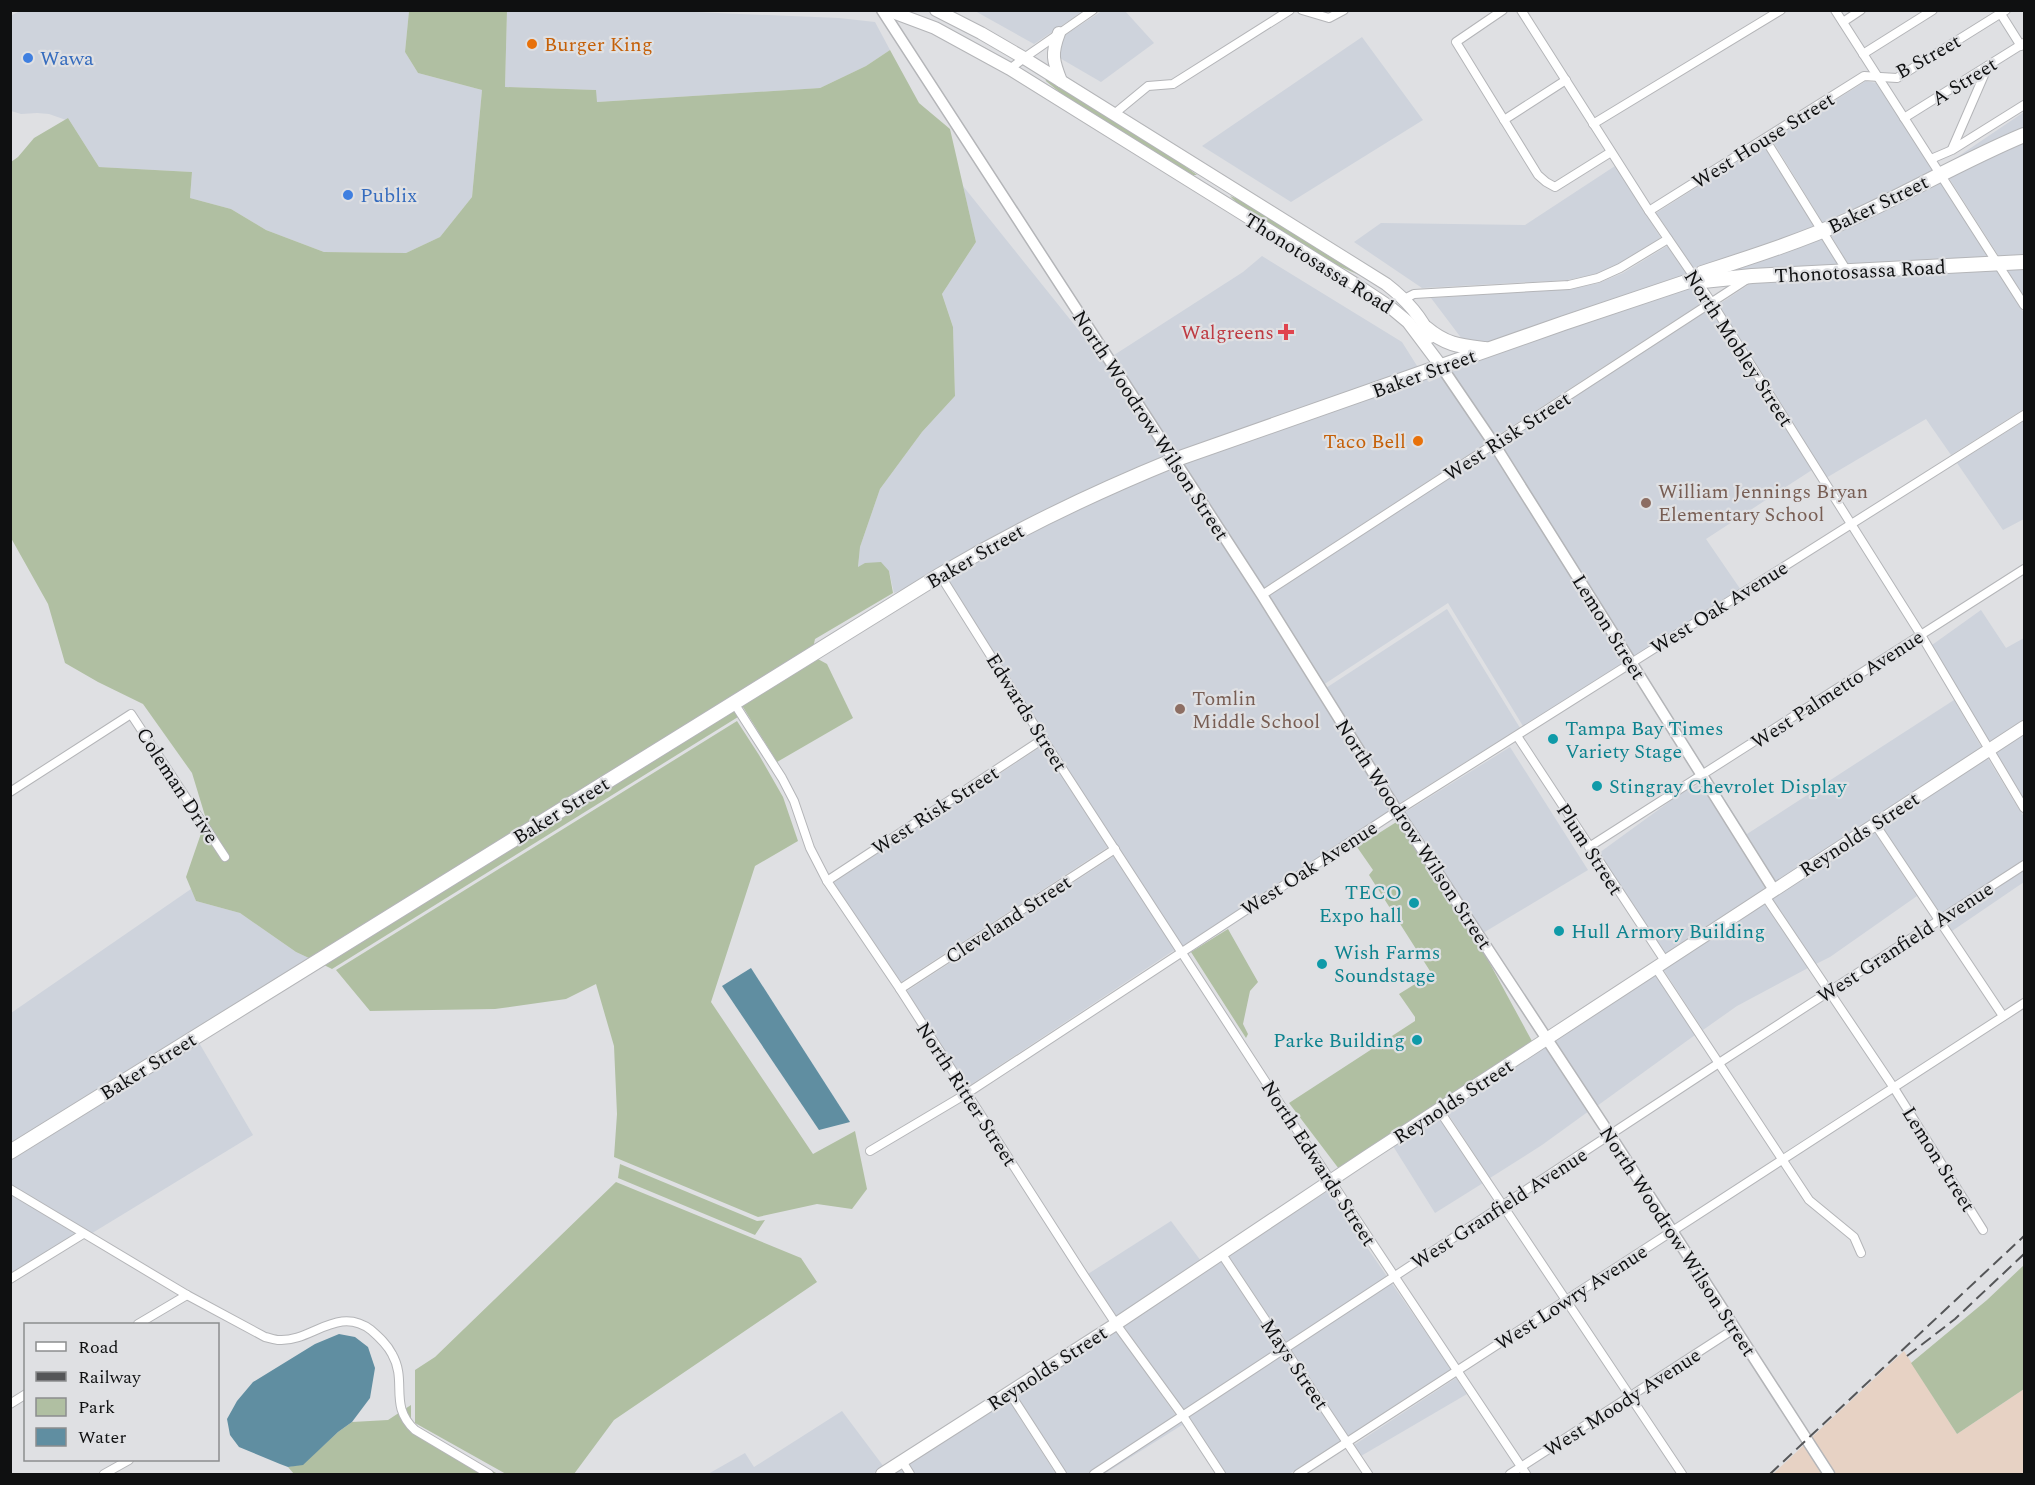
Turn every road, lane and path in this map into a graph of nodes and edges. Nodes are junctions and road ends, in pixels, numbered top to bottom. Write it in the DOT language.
graph roads {
  1 [pos="882,10"];
  2 [pos="887,10"];
  3 [pos="936,10"];
  4 [pos="1093,10"];
  5 [pos="1290,10"];
  6 [pos="1302,10"];
  7 [pos="1344,10"];
  8 [pos="1503,10"];
  9 [pos="1521,10"];
  10 [pos="1781,10"];
  11 [pos="1835,10"];
  12 [pos="1861,10"];
  13 [pos="1932,10"];
  14 [pos="2002,12"];
  15 [pos="1843,22"];
  16 [pos="1059,33"];
  17 [pos="2023,44"];
  18 [pos="1863,54"];
  19 [pos="1024,58"];
  20 [pos="1988,66"];
  21 [pos="1010,69"];
  22 [pos="1878,78"];
  23 [pos="1566,80"];
  24 [pos="1061,81"];
  25 [pos="2025,105"];
  26 [pos="1114,114"];
  27 [pos="1904,118"];
  28 [pos="1504,120"];
  29 [pos="1593,124"];
  30 [pos="2025,135"];
  31 [pos="1765,139"];
  32 [pos="1952,150"];
  33 [pos="1611,152"];
  34 [pos="1931,159"];
  35 [pos="1941,173"];
  36 [pos="1649,211"];
  37 [pos="1823,231"];
  38 [pos="1668,239"];
  39 [pos="2025,262"];
  40 [pos="1998,264"];
  41 [pos="1847,271"];
  42 [pos="1752,276"];
  43 [pos="1695,279"];
  44 [pos="1369,293"];
  45 [pos="1404,299"];
  46 [pos="1712,303"];
  47 [pos="2025,305"];
  48 [pos="1408,322"];
  49 [pos="1426,328"];
  50 [pos="1490,349"];
  51 [pos="1441,366"];
  52 [pos="2025,415"];
  53 [pos="1494,444"];
  54 [pos="1174,460"];
  55 [pos="1850,524"];
  56 [pos="2025,569"];
  57 [pos="940,575"];
  58 [pos="1262,595"];
  59 [pos="1921,635"];
  60 [pos="1632,663"];
  61 [pos="734,703"];
  62 [pos="2025,727"];
  63 [pos="1517,736"];
  64 [pos="1043,739"];
  65 [pos="1988,750"];
  66 [pos="1703,776"];
  67 [pos="10,792"];
  68 [pos="2025,808"];
  69 [pos="1397,811"];
  70 [pos="1875,824"];
  71 [pos="1589,847"];
  72 [pos="1115,849"];
  73 [pos="225,858"];
  74 [pos="2025,865"];
  75 [pos="827,881"];
  76 [pos="1769,893"];
  77 [pos="1939,921"];
  78 [pos="1182,951"];
  79 [pos="1660,965"];
  80 [pos="900,989"];
  81 [pos="1830,991"];
  82 [pos="2025,1003"];
  83 [pos="2003,1016"];
  84 [pos="1548,1039"];
  85 [pos="1719,1063"];
  86 [pos="1894,1088"];
  87 [pos="966,1094"];
  88 [pos="1439,1110"];
  89 [pos="1610,1135"];
  90 [pos="870,1151"];
  91 [pos="10,1152"];
  92 [pos="1784,1159"];
  93 [pos="1330,1181"];
  94 [pos="10,1189"];
  95 [pos="1503,1206"];
  96 [pos="1983,1230"];
  97 [pos="1672,1231"];
  98 [pos="83,1234"];
  99 [pos="1221,1253"];
  100 [pos="1861,1253"];
  101 [pos="1394,1277"];
  102 [pos="10,1279"];
  103 [pos="187,1295"];
  104 [pos="1566,1300"];
  105 [pos="140,1323"];
  106 [pos="1116,1324"];
  107 [pos="1734,1329"];
  108 [pos="1285,1350"];
  109 [pos="1457,1371"];
  110 [pos="1009,1392"];
  111 [pos="24,1395"];
  112 [pos="1629,1397"];
  113 [pos="10,1404"];
  114 [pos="1183,1416"];
  115 [pos="1347,1443"];
  116 [pos="127,1461"];
  117 [pos="902,1461"];
  118 [pos="1524,1471"];
  119 [pos="104,1474"];
  120 [pos="489,1474"];
  121 [pos="882,1474"];
  122 [pos="910,1474"];
  123 [pos="1062,1474"];
  124 [pos="1094,1474"];
  125 [pos="1221,1474"];
  126 [pos="1298,1474"];
  127 [pos="1368,1474"];
  128 [pos="1510,1474"];
  129 [pos="1682,1474"];
  130 [pos="1828,1474"];
  1 -- 54 [label="street, North Woodrow Wilson Street"];
  2 -- 21 [label="main road, Thonotosassa Road"];
  3 -- 19 [label="main road, Thonotosassa Road"];
  4 -- 16 [label="street"];
  5 -- 26 [label="street"];
  6 -- 7 [label="street"];
  8 -- 28 [label="street"];
  9 -- 23 [label="street, North Mobley Street"];
  10 -- 29 [label="street"];
  11 -- 15 [label="street"];
  12 -- 15 [label="street"];
  13 -- 18 [label="street"];
  14 -- 17 [label="street"];
  14 -- 22 [label="street, B Street"];
  15 -- 18 [label="street"];
  16 -- 19 [label="street"];
  16 -- 24 [label="main road"];
  17 -- 20 [label="street, A Street"];
  18 -- 22 [label="street"];
  19 -- 21 [label="street"];
  19 -- 24 [label="main road, Thonotosassa Road"];
  20 -- 27 [label="street, A Street"];
  20 -- 32 [label="street"];
  21 -- 44 [label="main road, Thonotosassa Road"];
  22 -- 27 [label="street"];
  22 -- 31 [label="street, West House Street"];
  23 -- 28 [label="street"];
  23 -- 29 [label="street, North Mobley Street"];
  24 -- 26 [label="main road, Thonotosassa Road"];
  25 -- 32 [label="street"];
  26 -- 45 [label="main road, Thonotosassa Road"];
  27 -- 34 [label="street"];
  28 -- 33 [label="street"];
  29 -- 33 [label="street, North Mobley Street"];
  30 -- 35 [label="main road, Baker Street"];
  31 -- 36 [label="street, West House Street"];
  31 -- 37 [label="street"];
  32 -- 34 [label="street"];
  33 -- 36 [label="street, North Mobley Street"];
  34 -- 35 [label="street"];
  35 -- 37 [label="main road, Baker Street"];
  35 -- 40 [label="street"];
  36 -- 38 [label="street, North Mobley Street"];
  37 -- 41 [label="street"];
  37 -- 43 [label="main road, Baker Street"];
  38 -- 43 [label="street, North Mobley Street"];
  38 -- 45 [label="street"];
  39 -- 40 [label="main road, Thonotosassa Road"];
  40 -- 41 [label="main road, Thonotosassa Road"];
  40 -- 47 [label="street"];
  41 -- 42 [label="main road, Thonotosassa Road"];
  42 -- 43 [label="main road, Thonotosassa Road"];
  42 -- 46 [label="street, West Risk Street"];
  43 -- 46 [label="street, North Mobley Street"];
  43 -- 50 [label="main road, Baker Street"];
  44 -- 45 [label="main road"];
  44 -- 48 [label="main road, Thonotosassa Road"];
  45 -- 48 [label="main road"];
  45 -- 49 [label="main road, Thonotosassa Road"];
  46 -- 53 [label="street, West Risk Street"];
  46 -- 55 [label="street, North Mobley Street"];
  48 -- 51 [label="main road, Thonotosassa Road"];
  49 -- 50 [label="main road"];
  49 -- 51 [label="main road, Thonotosassa Road"];
  50 -- 51 [label="main road, Baker Street"];
  51 -- 53 [label="street, Lemon Street"];
  51 -- 54 [label="main road, Baker Street"];
  52 -- 55 [label="street, West Oak Avenue"];
  53 -- 58 [label="street, West Risk Street"];
  53 -- 60 [label="street, Lemon Street"];
  54 -- 57 [label="main road, Baker Street"];
  54 -- 58 [label="street, North Woodrow Wilson Street"];
  55 -- 59 [label="street, North Mobley Street"];
  55 -- 60 [label="street, West Oak Avenue"];
  56 -- 59 [label="street, West Palmetto Avenue"];
  57 -- 61 [label="main road, Baker Street"];
  57 -- 64 [label="street, Edwards Street"];
  58 -- 69 [label="street, North Woodrow Wilson Street"];
  59 -- 65 [label="street, North Mobley Street"];
  59 -- 66 [label="street, West Palmetto Avenue"];
  60 -- 63 [label="street, West Oak Avenue"];
  60 -- 66 [label="street, Lemon Street"];
  61 -- 75 [label="street, North Ritter Street"];
  61 -- 91 [label="main road, Baker Street"];
  62 -- 65 [label="main road, Reynolds Street"];
  63 -- 69 [label="street, West Oak Avenue"];
  63 -- 71 [label="street, Plum Street"];
  64 -- 72 [label="street, Edwards Street"];
  64 -- 75 [label="street, West Risk Street"];
  65 -- 68 [label="street, North Mobley Street"];
  65 -- 70 [label="main road, Reynolds Street"];
  66 -- 71 [label="street, West Palmetto Avenue"];
  66 -- 76 [label="street, Lemon Street"];
  67 -- 73 [label="street, Coleman Drive"];
  69 -- 78 [label="street, West Oak Avenue"];
  69 -- 84 [label="street, North Woodrow Wilson Street"];
  70 -- 76 [label="main road, Reynolds Street"];
  70 -- 77 [label="street"];
  71 -- 79 [label="street, Plum Street"];
  72 -- 78 [label="street, North Edwards Street"];
  72 -- 80 [label="street, Cleveland Street"];
  74 -- 77 [label="street, West Granfield Avenue"];
  75 -- 80 [label="street, North Ritter Street"];
  76 -- 79 [label="main road, Reynolds Street"];
  76 -- 81 [label="street, Lemon Street"];
  77 -- 81 [label="street, West Granfield Avenue"];
  77 -- 83 [label="street"];
  78 -- 87 [label="street, West Oak Avenue"];
  78 -- 93 [label="street, North Edwards Street"];
  79 -- 84 [label="main road, Reynolds Street"];
  79 -- 85 [label="street, Plum Street"];
  80 -- 87 [label="street, North Ritter Street"];
  81 -- 85 [label="street, West Granfield Avenue"];
  81 -- 86 [label="street, Lemon Street"];
  82 -- 83 [label="street, West Lowry Avenue"];
  83 -- 86 [label="street, West Lowry Avenue"];
  84 -- 88 [label="main road, Reynolds Street"];
  84 -- 89 [label="street, North Woodrow Wilson Street"];
  85 -- 89 [label="street, West Granfield Avenue"];
  85 -- 92 [label="street, Plum Street"];
  86 -- 92 [label="street, West Lowry Avenue"];
  86 -- 96 [label="street, Lemon Street"];
  87 -- 90 [label="street, West Oak Avenue"];
  87 -- 106 [label="street, North Ritter Street"];
  88 -- 93 [label="main road, Reynolds Street"];
  88 -- 95 [label="street"];
  89 -- 95 [label="street, West Granfield Avenue"];
  89 -- 97 [label="street, North Woodrow Wilson Street"];
  92 -- 97 [label="street, West Lowry Avenue"];
  92 -- 100 [label="street"];
  93 -- 99 [label="main road, Reynolds Street"];
  93 -- 101 [label="street, North Edwards Street"];
  94 -- 98 [label="street"];
  95 -- 101 [label="street, West Granfield Avenue"];
  95 -- 104 [label="street"];
  97 -- 104 [label="street, West Lowry Avenue"];
  97 -- 107 [label="street, North Woodrow Wilson Street"];
  98 -- 102 [label="street"];
  98 -- 103 [label="street"];
  99 -- 106 [label="main road, Reynolds Street"];
  99 -- 108 [label="street, Mays Street"];
  101 -- 108 [label="street, West Granfield Avenue"];
  101 -- 109 [label="street, North Edwards Street"];
  103 -- 105 [label="street"];
  103 -- 120 [label="street"];
  104 -- 109 [label="street, West Lowry Avenue"];
  104 -- 112 [label="street"];
  106 -- 110 [label="main road, Reynolds Street"];
  106 -- 114 [label="street, North Ritter Street"];
  107 -- 112 [label="street, West Moody Avenue"];
  107 -- 130 [label="street, North Woodrow Wilson Street"];
  108 -- 114 [label="street, West Granfield Avenue"];
  108 -- 115 [label="street, Mays Street"];
  109 -- 115 [label="street, West Lowry Avenue"];
  109 -- 118 [label="street, North Edwards Street"];
  110 -- 117 [label="main road, Reynolds Street"];
  110 -- 123 [label="street"];
  111 -- 113 [label="street"];
  112 -- 118 [label="street, West Moody Avenue"];
  112 -- 129 [label="street"];
  114 -- 124 [label="street, West Granfield Avenue"];
  114 -- 125 [label="street, North Ritter Street"];
  115 -- 126 [label="street, West Lowry Avenue"];
  115 -- 127 [label="street, Mays Street"];
  116 -- 119 [label="street"];
  117 -- 121 [label="main road, Reynolds Street"];
  117 -- 122 [label="street"];
  118 -- 128 [label="street, West Moody Avenue"];
}
